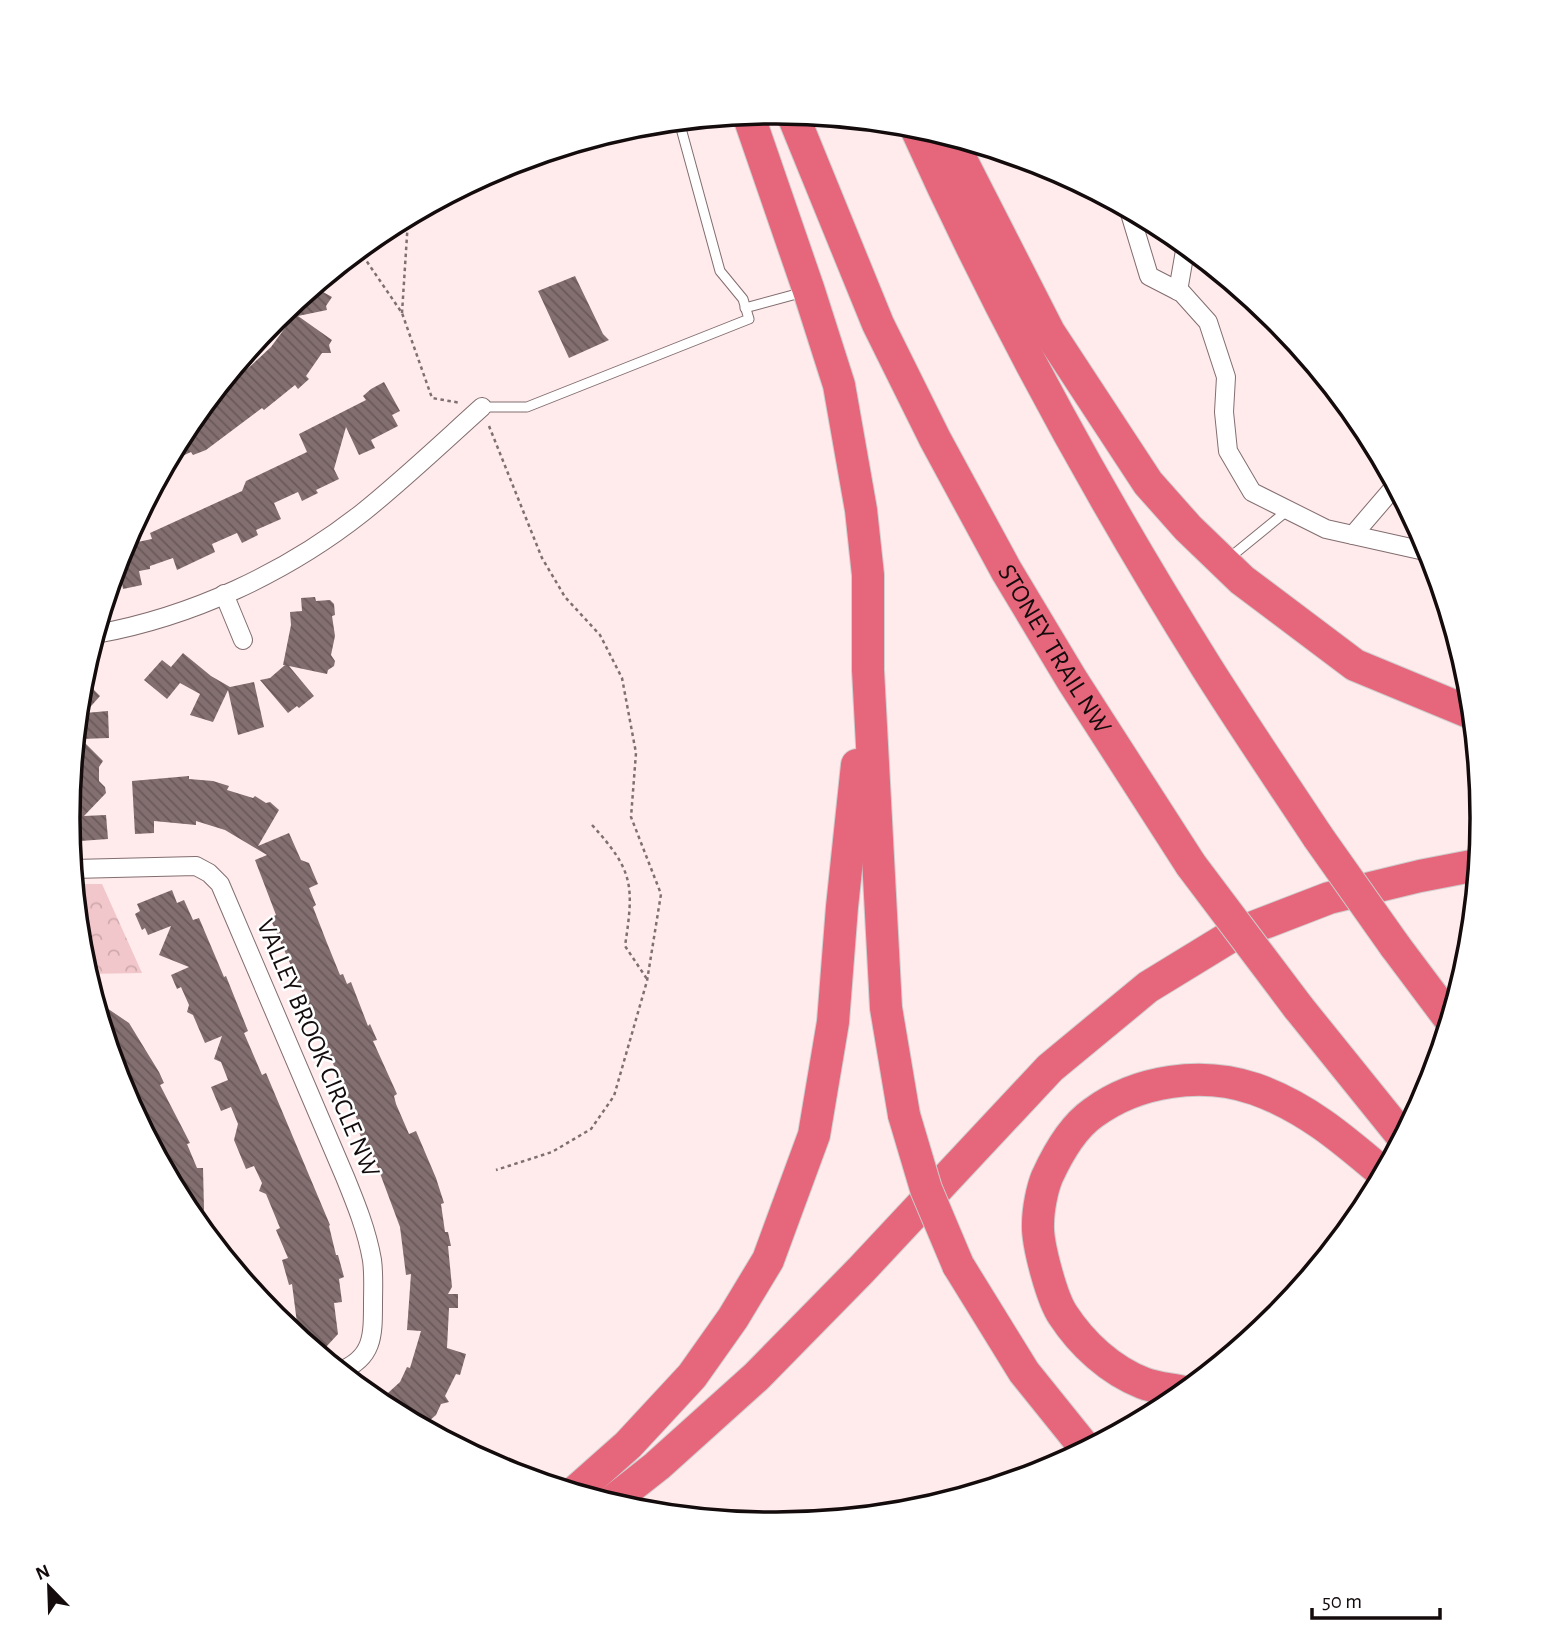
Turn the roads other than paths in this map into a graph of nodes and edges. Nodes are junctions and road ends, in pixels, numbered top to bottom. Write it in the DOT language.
graph roads {
  1 [pos="751,124"];
  2 [pos="796,124"];
  3 [pos="681,129"];
  4 [pos="921,140"];
  5 [pos="955,147"];
  6 [pos="1133,224"];
  7 [pos="1184,257"];
  8 [pos="809,291"];
  9 [pos="1178,291"];
  10 [pos="745,308"];
  11 [pos="482,407"];
  12 [pos="1388,494"];
  13 [pos="1288,510"];
  14 [pos="1353,535"];
  15 [pos="1416,549"];
  16 [pos="1224,562"];
  17 [pos="224,594"];
  18 [pos="106,632"];
  19 [pos="243,640"];
  20 [pos="868,670"];
  21 [pos="1425,695"];
  22 [pos="1459,702"];
  23 [pos="1461,709"];
  24 [pos="1468,867"];
  25 [pos="83,869"];
  26 [pos="1443,1009"];
  27 [pos="1396,1129"];
  28 [pos="1375,1166"];
  29 [pos="349,1367"];
  30 [pos="1170,1389"];
  31 [pos="1080,1442"];
  32 [pos="583,1485"];
  33 [pos="621,1495"];
  1 -- 8 [label="highway"];
  2 -- 27 [label="highway, STONEY TRAIL NW, bridge"];
  3 -- 10 [label="lane"];
  4 -- 26 [label="highway, bridge"];
  5 -- 16 [label="highway"];
  6 -- 9 [label="street"];
  7 -- 9 [label="street"];
  8 -- 10 [label="lane"];
  8 -- 20 [label="highway"];
  9 -- 13 [label="street"];
  10 -- 11 [label="lane"];
  11 -- 17 [label="street"];
  12 -- 14 [label="street"];
  13 -- 14 [label="street"];
  13 -- 16 [label="lane"];
  14 -- 15 [label="street"];
  16 -- 21 [label="highway"];
  17 -- 18 [label="street"];
  17 -- 19 [label="street"];
  20 -- 31 [label="highway, bridge"];
  20 -- 32 [label="highway"];
  21 -- 22 [label="highway"];
  21 -- 23 [label="highway"];
  24 -- 33 [label="highway"];
  25 -- 29 [label="street, VALLEY BROOK CIRCLE NW"];
  28 -- 30 [label="highway"];
}
